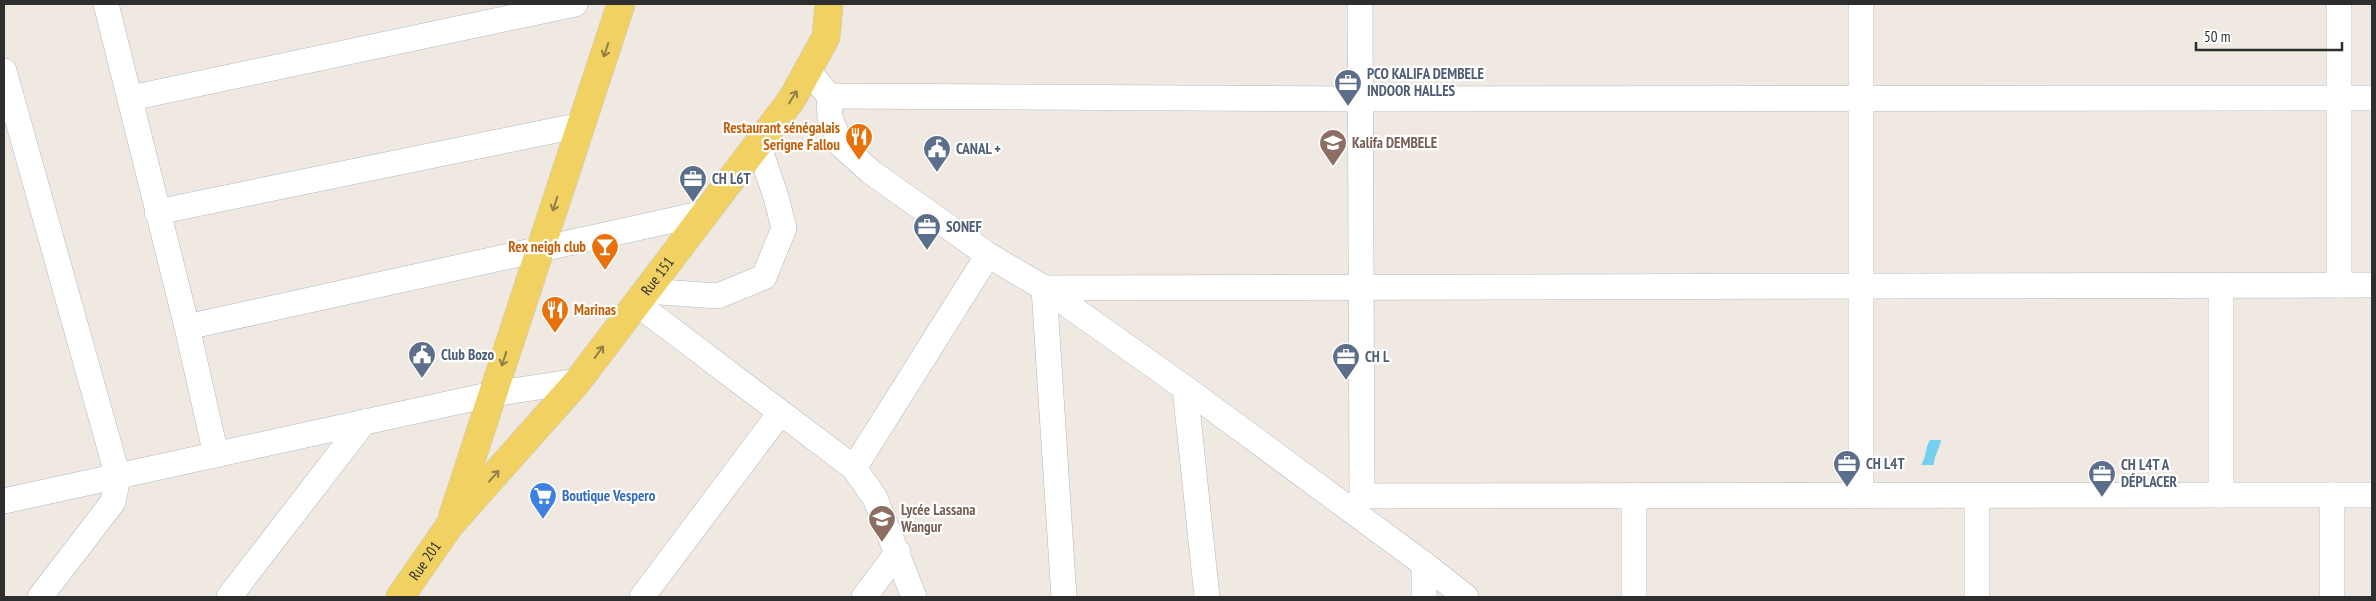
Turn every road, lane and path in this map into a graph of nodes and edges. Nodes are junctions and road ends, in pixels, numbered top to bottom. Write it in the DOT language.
graph roads {
  1 [pos="106,4"];
  2 [pos="574,4"];
  3 [pos="621,4"];
  4 [pos="829,4"];
  5 [pos="1360,4"];
  6 [pos="1861,4"];
  7 [pos="2340,4"];
  8 [pos="808,70"];
  9 [pos="4,71"];
  10 [pos="829,96"];
  11 [pos="131,98"];
  12 [pos="2340,98"];
  13 [pos="2372,98"];
  14 [pos="1361,99"];
  15 [pos="1861,99"];
  16 [pos="581,125"];
  17 [pos="758,144"];
  18 [pos="157,212"];
  19 [pos="705,213"];
  20 [pos="540,251"];
  21 [pos="988,255"];
  22 [pos="2221,285"];
  23 [pos="2340,285"];
  24 [pos="2372,285"];
  25 [pos="1362,286"];
  26 [pos="1861,286"];
  27 [pos="1044,288"];
  28 [pos="641,297"];
  29 [pos="187,327"];
  30 [pos="578,381"];
  31 [pos="1185,388"];
  32 [pos="493,394"];
  33 [pos="780,413"];
  34 [pos="364,422"];
  35 [pos="216,456"];
  36 [pos="854,468"];
  37 [pos="118,477"];
  38 [pos="2221,495"];
  39 [pos="2332,495"];
  40 [pos="2372,495"];
  41 [pos="1634,496"];
  42 [pos="1861,496"];
  43 [pos="1977,496"];
  44 [pos="4,501"];
  45 [pos="1357,503"];
  46 [pos="450,525"];
  47 [pos="898,552"];
  48 [pos="1424,564"];
  49 [pos="40,597"];
  50 [pos="229,597"];
  51 [pos="400,597"];
  52 [pos="642,597"];
  53 [pos="864,597"];
  54 [pos="914,597"];
  55 [pos="1064,597"];
  56 [pos="1207,597"];
  57 [pos="1424,597"];
  58 [pos="1466,597"];
  59 [pos="1634,597"];
  60 [pos="1977,597"];
  61 [pos="2332,597"];
  1 -- 11 [label="street"];
  2 -- 11 [label="street"];
  3 -- 16 [label="main road, one-way"];
  4 -- 8 [label="main road, Rue 151"];
  5 -- 14 [label="street"];
  6 -- 15 [label="street"];
  7 -- 12 [label="street"];
  8 -- 10 [label="street"];
  17 -- 8 [label="main road, Rue 151, one-way"];
  9 -- 37 [label="street"];
  10 -- 14 [label="street"];
  10 -- 21 [label="street"];
  11 -- 18 [label="street"];
  12 -- 13 [label="street"];
  12 -- 15 [label="street"];
  12 -- 23 [label="street"];
  14 -- 15 [label="street"];
  14 -- 25 [label="street"];
  15 -- 26 [label="street"];
  16 -- 18 [label="street"];
  16 -- 20 [label="main road, one-way"];
  17 -- 19 [label="main road, Rue 151"];
  17 -- 28 [label="street"];
  18 -- 29 [label="street"];
  19 -- 20 [label="street"];
  19 -- 28 [label="main road, Rue 151"];
  20 -- 29 [label="street"];
  20 -- 32 [label="main road, one-way"];
  21 -- 27 [label="street"];
  21 -- 36 [label="street"];
  22 -- 23 [label="street"];
  22 -- 26 [label="street"];
  22 -- 38 [label="street"];
  23 -- 24 [label="street"];
  25 -- 26 [label="street"];
  25 -- 27 [label="street"];
  25 -- 45 [label="street"];
  26 -- 42 [label="street"];
  27 -- 31 [label="street"];
  27 -- 55 [label="street"];
  30 -- 28 [label="main road, Rue 151, one-way"];
  28 -- 33 [label="street"];
  29 -- 35 [label="street"];
  30 -- 32 [label="street"];
  46 -- 30 [label="main road, Rue 151, one-way"];
  31 -- 45 [label="street"];
  31 -- 56 [label="street"];
  32 -- 34 [label="street"];
  32 -- 46 [label="main road"];
  33 -- 36 [label="street"];
  33 -- 52 [label="street"];
  34 -- 35 [label="street"];
  34 -- 50 [label="street"];
  35 -- 37 [label="street"];
  36 -- 47 [label="street"];
  37 -- 44 [label="street"];
  37 -- 49 [label="street"];
  38 -- 39 [label="street"];
  38 -- 43 [label="street"];
  39 -- 40 [label="street"];
  39 -- 61 [label="street"];
  41 -- 42 [label="street"];
  41 -- 45 [label="street"];
  41 -- 59 [label="street"];
  42 -- 43 [label="street"];
  43 -- 60 [label="street"];
  45 -- 48 [label="street"];
  46 -- 51 [label="main road, Rue 201"];
  47 -- 53 [label="street"];
  47 -- 54 [label="street"];
  48 -- 57 [label="street"];
  48 -- 58 [label="street"];
}
